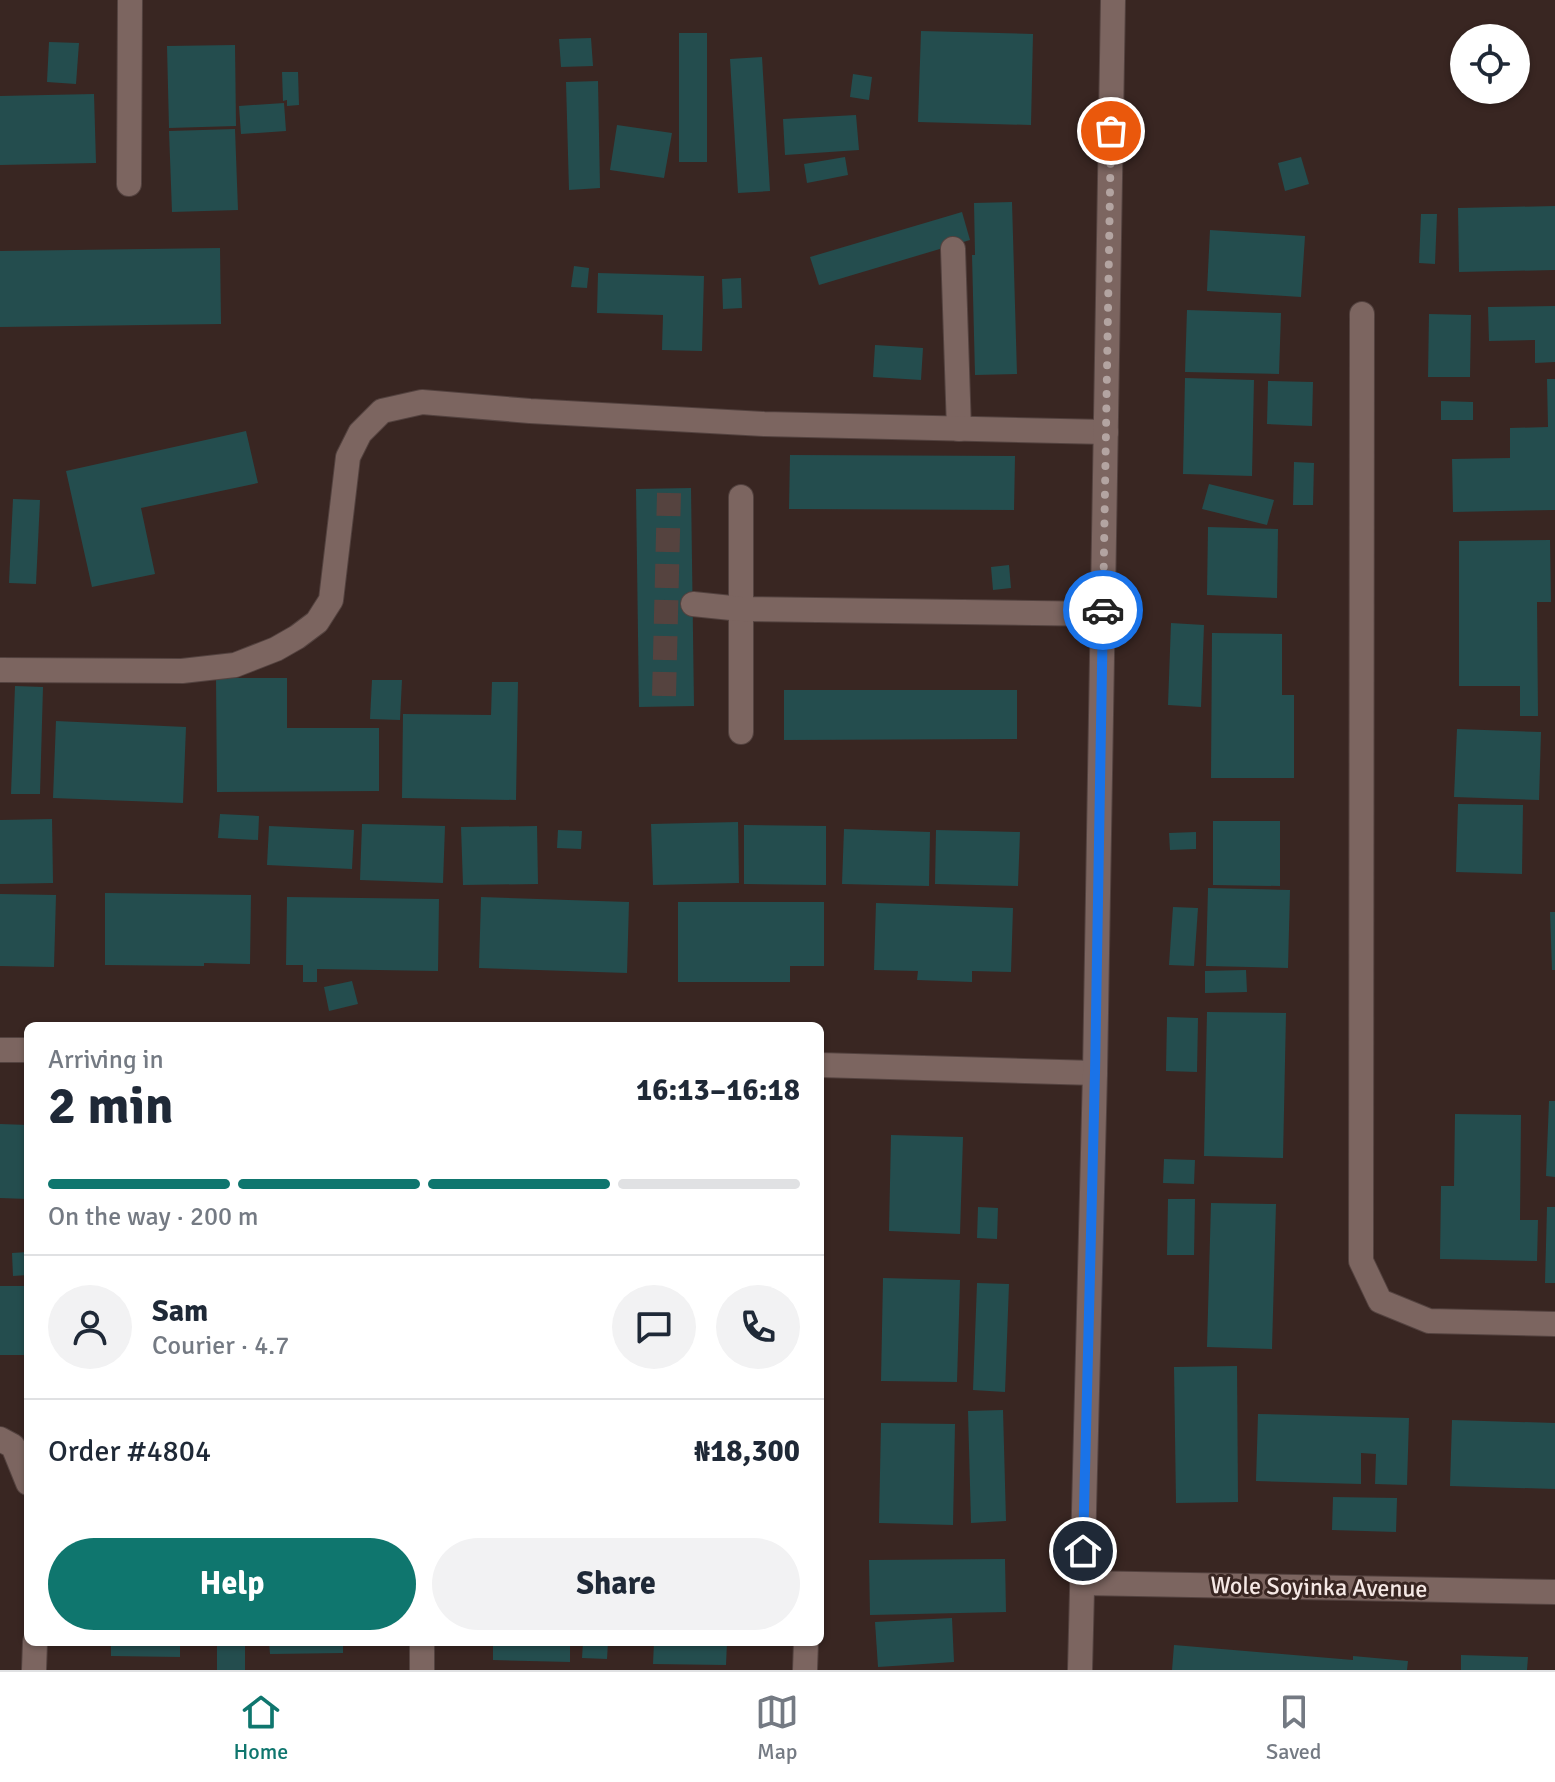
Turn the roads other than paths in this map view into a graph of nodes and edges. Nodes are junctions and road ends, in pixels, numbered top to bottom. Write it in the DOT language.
graph roads {
  1 [pos="130,0"];
  2 [pos="1113,0"];
  3 [pos="129,184"];
  4 [pos="953,249"];
  5 [pos="1362,314"];
  6 [pos="959,429"];
  7 [pos="1106,432"];
  8 [pos="741,497"];
  9 [pos="693,604"];
  10 [pos="741,609"];
  11 [pos="1103,614"];
  12 [pos="0,670"];
  13 [pos="741,732"];
  14 [pos="0,1050"];
  15 [pos="24,1050"];
  16 [pos="824,1065"];
  17 [pos="1095,1073"];
  18 [pos="1555,1324"];
  19 [pos="0,1439"];
  20 [pos="24,1473"];
  21 [pos="1082,1583"];
  22 [pos="1555,1592"];
  23 [pos="35,1646"];
  24 [pos="422,1646"];
  25 [pos="806,1646"];
  26 [pos="34,1670"];
  27 [pos="422,1670"];
  28 [pos="805,1670"];
  29 [pos="1080,1670"];
  1 -- 3 [label="street"];
  2 -- 7 [label="street"];
  4 -- 6 [label="street"];
  5 -- 18 [label="street"];
  6 -- 7 [label="street"];
  6 -- 12 [label="street"];
  7 -- 11 [label="street"];
  8 -- 10 [label="street"];
  9 -- 10 [label="street"];
  10 -- 11 [label="street"];
  10 -- 13 [label="street"];
  11 -- 17 [label="street"];
  14 -- 15 [label="street"];
  16 -- 17 [label="street"];
  17 -- 21 [label="street"];
  19 -- 20 [label="street"];
  21 -- 22 [label="street, Wole Soyinka Avenue"];
  21 -- 29 [label="street"];
  23 -- 26 [label="street"];
  24 -- 27 [label="street"];
  25 -- 28 [label="street"];
}
